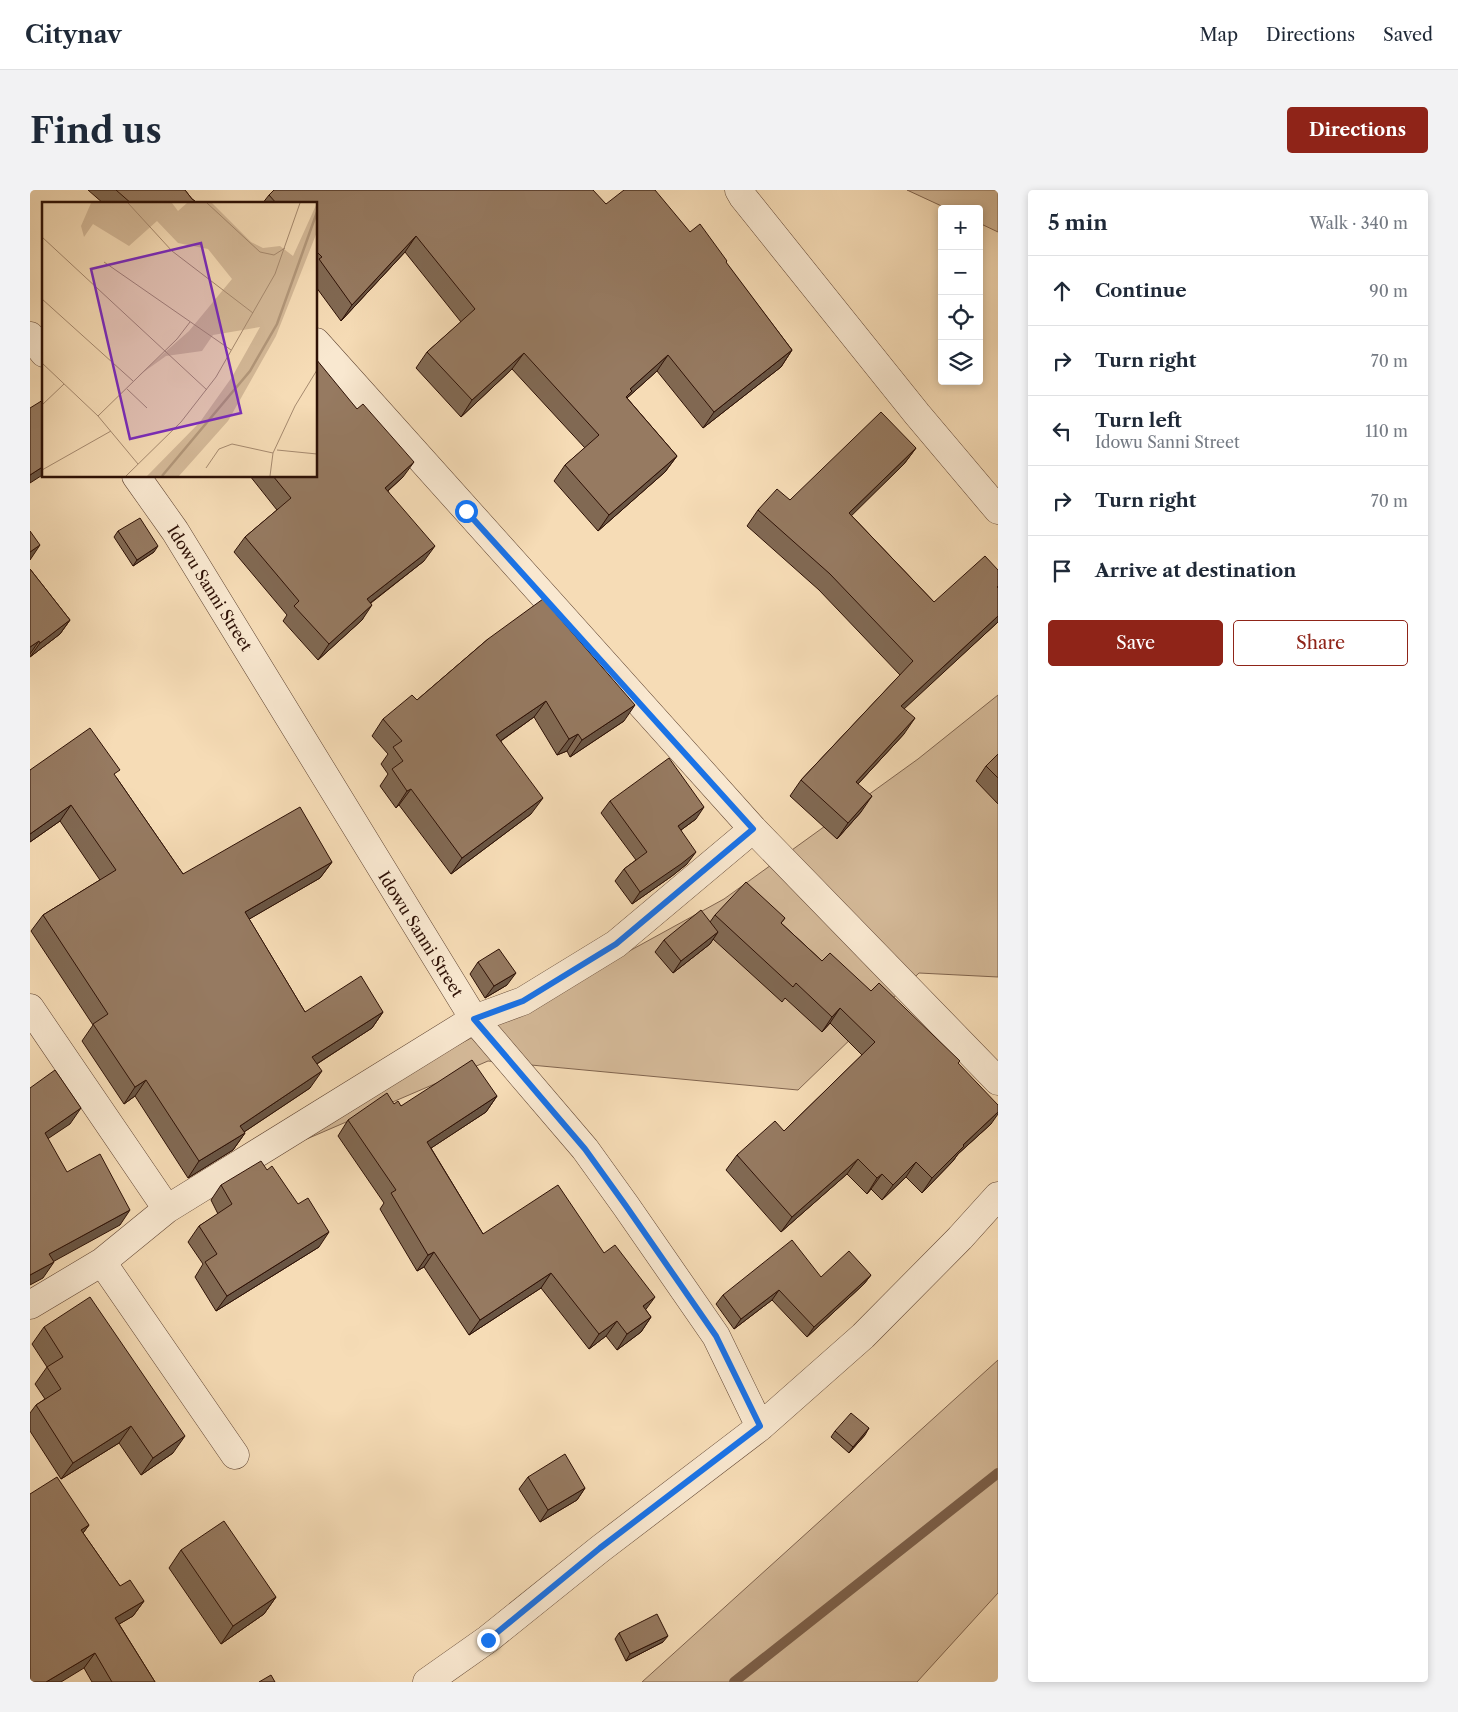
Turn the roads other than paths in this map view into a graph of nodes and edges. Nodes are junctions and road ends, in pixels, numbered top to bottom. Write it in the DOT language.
graph roads {
  1 [pos="739,190"];
  2 [pos="30,336"];
  3 [pos="318,344"];
  4 [pos="42,351"];
  5 [pos="137,478"];
  6 [pos="998,510"];
  7 [pos="753,829"];
  8 [pos="30,1008"];
  9 [pos="474,1019"];
  10 [pos="998,1081"];
  11 [pos="998,1196"];
  12 [pos="167,1209"];
  13 [pos="102,1262"];
  14 [pos="30,1305"];
  15 [pos="760,1426"];
  16 [pos="234,1455"];
  17 [pos="427,1682"];
  1 -- 6 [label="street"];
  2 -- 4 [label="street"];
  3 -- 7 [label="street"];
  5 -- 9 [label="street, Idowu Sanni Street"];
  7 -- 9 [label="street"];
  7 -- 10 [label="street"];
  8 -- 12 [label="street"];
  9 -- 12 [label="street"];
  9 -- 15 [label="street, Idowu Sanni Street"];
  11 -- 15 [label="street"];
  12 -- 13 [label="street"];
  13 -- 14 [label="street"];
  13 -- 16 [label="street"];
  15 -- 17 [label="street"];
}
